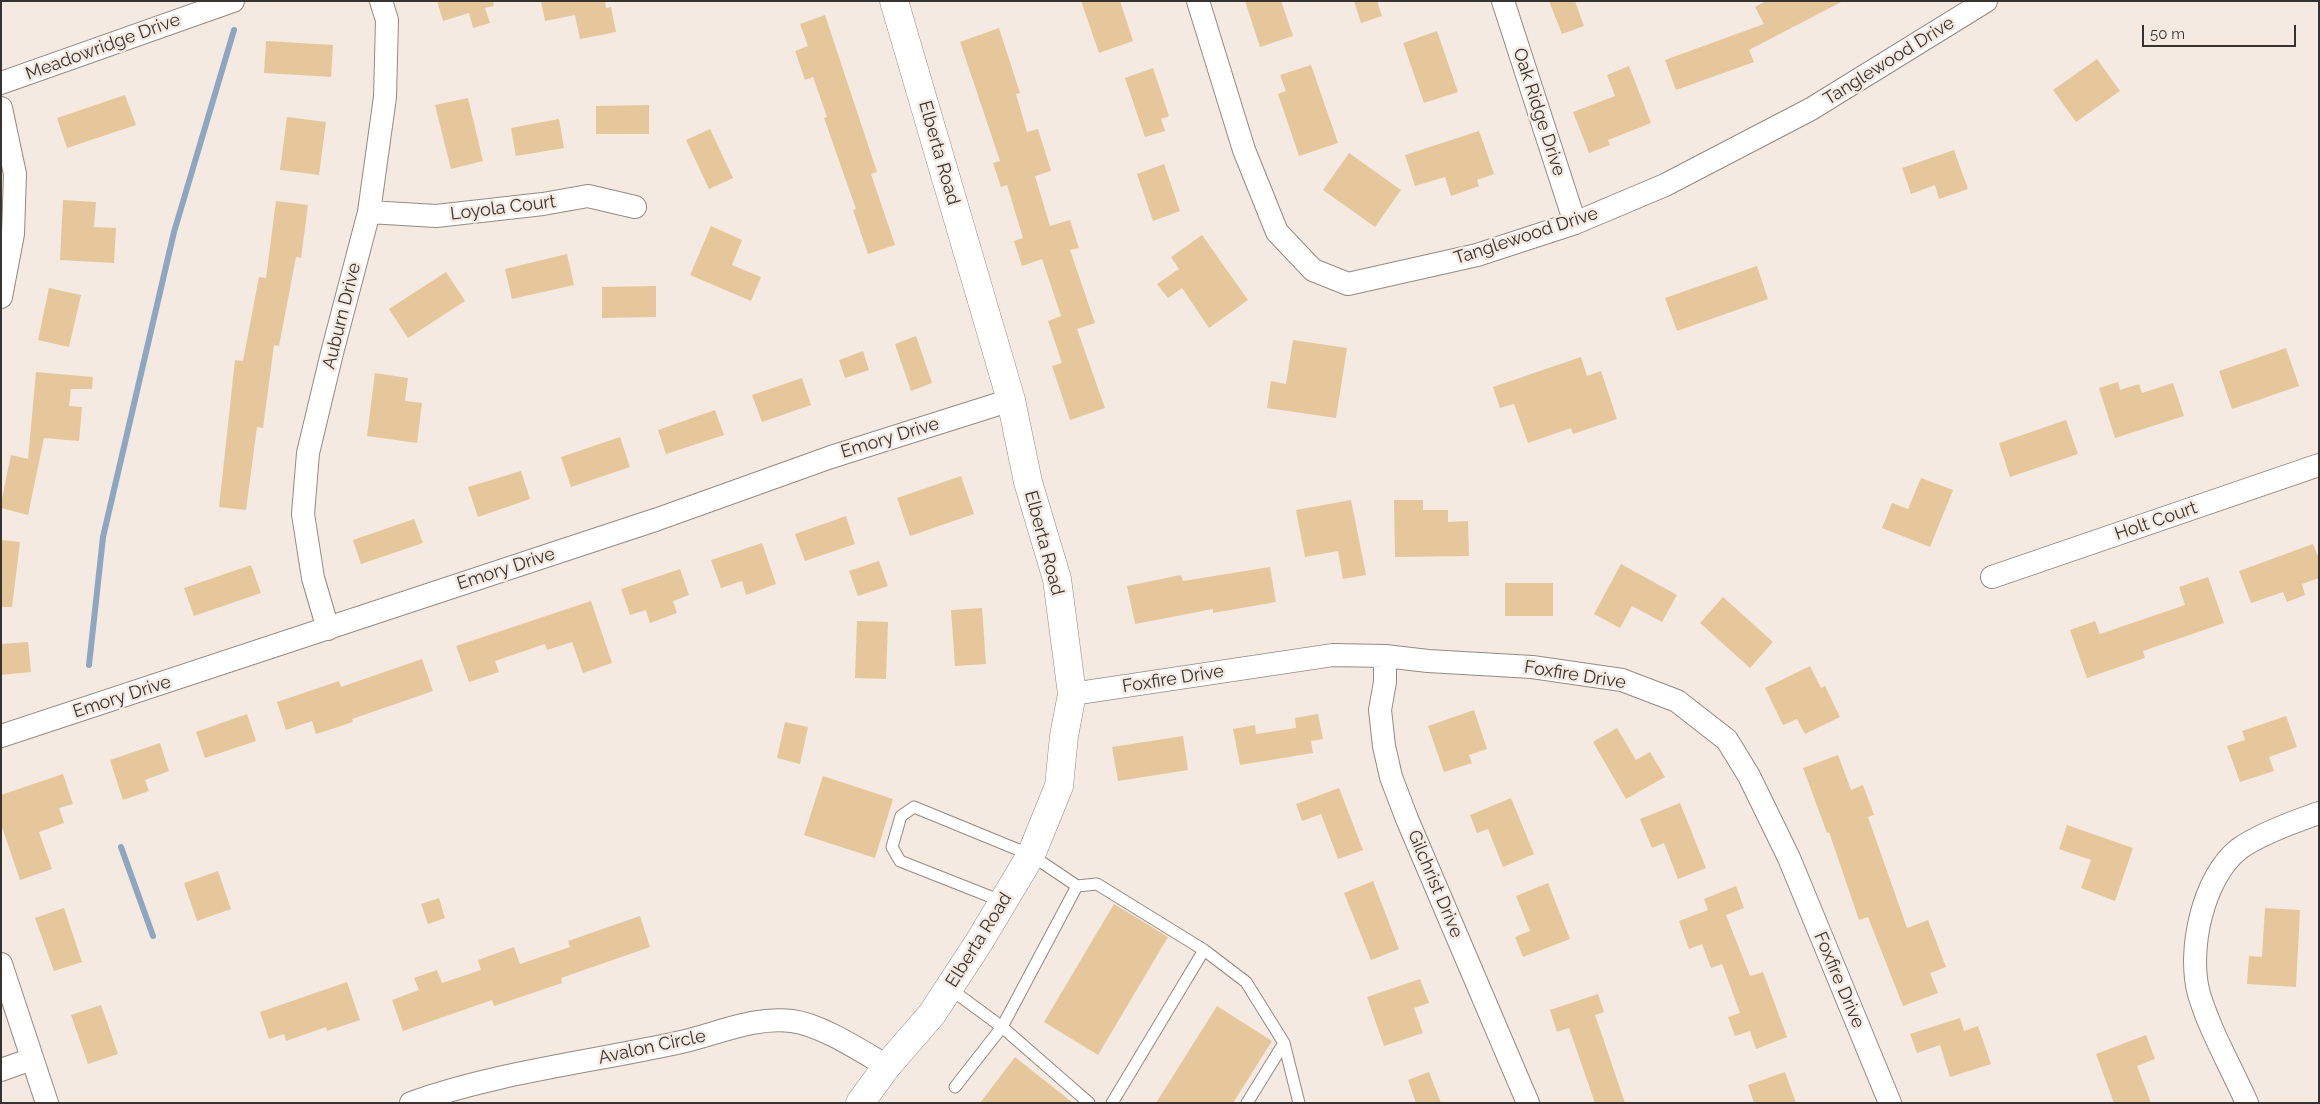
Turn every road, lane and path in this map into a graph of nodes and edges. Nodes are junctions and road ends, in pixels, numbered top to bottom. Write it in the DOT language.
graph roads {
  1 [pos="233,1"];
  2 [pos="382,1"];
  3 [pos="894,1"];
  4 [pos="1198,1"];
  5 [pos="1503,1"];
  6 [pos="1986,1"];
  7 [pos="1,83"];
  8 [pos="1,108"];
  9 [pos="635,207"];
  10 [pos="369,212"];
  11 [pos="1575,223"];
  12 [pos="1,297"];
  13 [pos="1011,400"];
  14 [pos="2319,465"];
  15 [pos="1992,577"];
  16 [pos="328,629"];
  17 [pos="1385,656"];
  18 [pos="1072,694"];
  19 [pos="1,736"];
  20 [pos="2319,813"];
  21 [pos="1032,855"];
  22 [pos="1077,886"];
  23 [pos="1004,902"];
  24 [pos="1204,950"];
  25 [pos="1,964"];
  26 [pos="949,988"];
  27 [pos="1002,1027"];
  28 [pos="1284,1043"];
  29 [pos="32,1060"];
  30 [pos="887,1066"];
  31 [pos="1,1070"];
  32 [pos="955,1087"];
  33 [pos="47,1103"];
  34 [pos="410,1103"];
  35 [pos="860,1103"];
  36 [pos="1089,1103"];
  37 [pos="1112,1103"];
  38 [pos="1246,1103"];
  39 [pos="1300,1103"];
  40 [pos="1528,1103"];
  41 [pos="1890,1103"];
  42 [pos="2247,1103"];
  1 -- 7 [label="street, Meadowridge Drive"];
  2 -- 10 [label="street, Auburn Drive"];
  3 -- 13 [label="street, Elberta Road"];
  4 -- 11 [label="street, Tanglewood Drive"];
  5 -- 11 [label="street, Oak Ridge Drive"];
  6 -- 11 [label="street, Tanglewood Drive"];
  8 -- 12 [label="street"];
  9 -- 10 [label="street, Loyola Court"];
  10 -- 16 [label="street, Auburn Drive"];
  13 -- 16 [label="street, Emory Drive"];
  13 -- 18 [label="street, Elberta Road"];
  14 -- 15 [label="street, Holt Court"];
  16 -- 19 [label="street, Emory Drive"];
  17 -- 18 [label="street, Foxfire Drive"];
  17 -- 40 [label="street, Gilchrist Drive"];
  17 -- 41 [label="street, Foxfire Drive"];
  18 -- 21 [label="street, Elberta Road"];
  20 -- 42 [label="street"];
  21 -- 22 [label="lane"];
  21 -- 23 [label="street, Elberta Road"];
  21 -- 23 [label="lane"];
  22 -- 24 [label="lane"];
  22 -- 27 [label="lane"];
  23 -- 26 [label="street, Elberta Road"];
  24 -- 28 [label="lane"];
  24 -- 37 [label="lane"];
  25 -- 29 [label="street"];
  26 -- 27 [label="lane"];
  26 -- 30 [label="street, Elberta Road"];
  27 -- 32 [label="lane"];
  27 -- 36 [label="lane"];
  28 -- 38 [label="lane"];
  28 -- 39 [label="lane"];
  29 -- 31 [label="street"];
  29 -- 33 [label="street"];
  30 -- 34 [label="street, Avalon Circle"];
  30 -- 35 [label="street, Elberta Road"];
}
